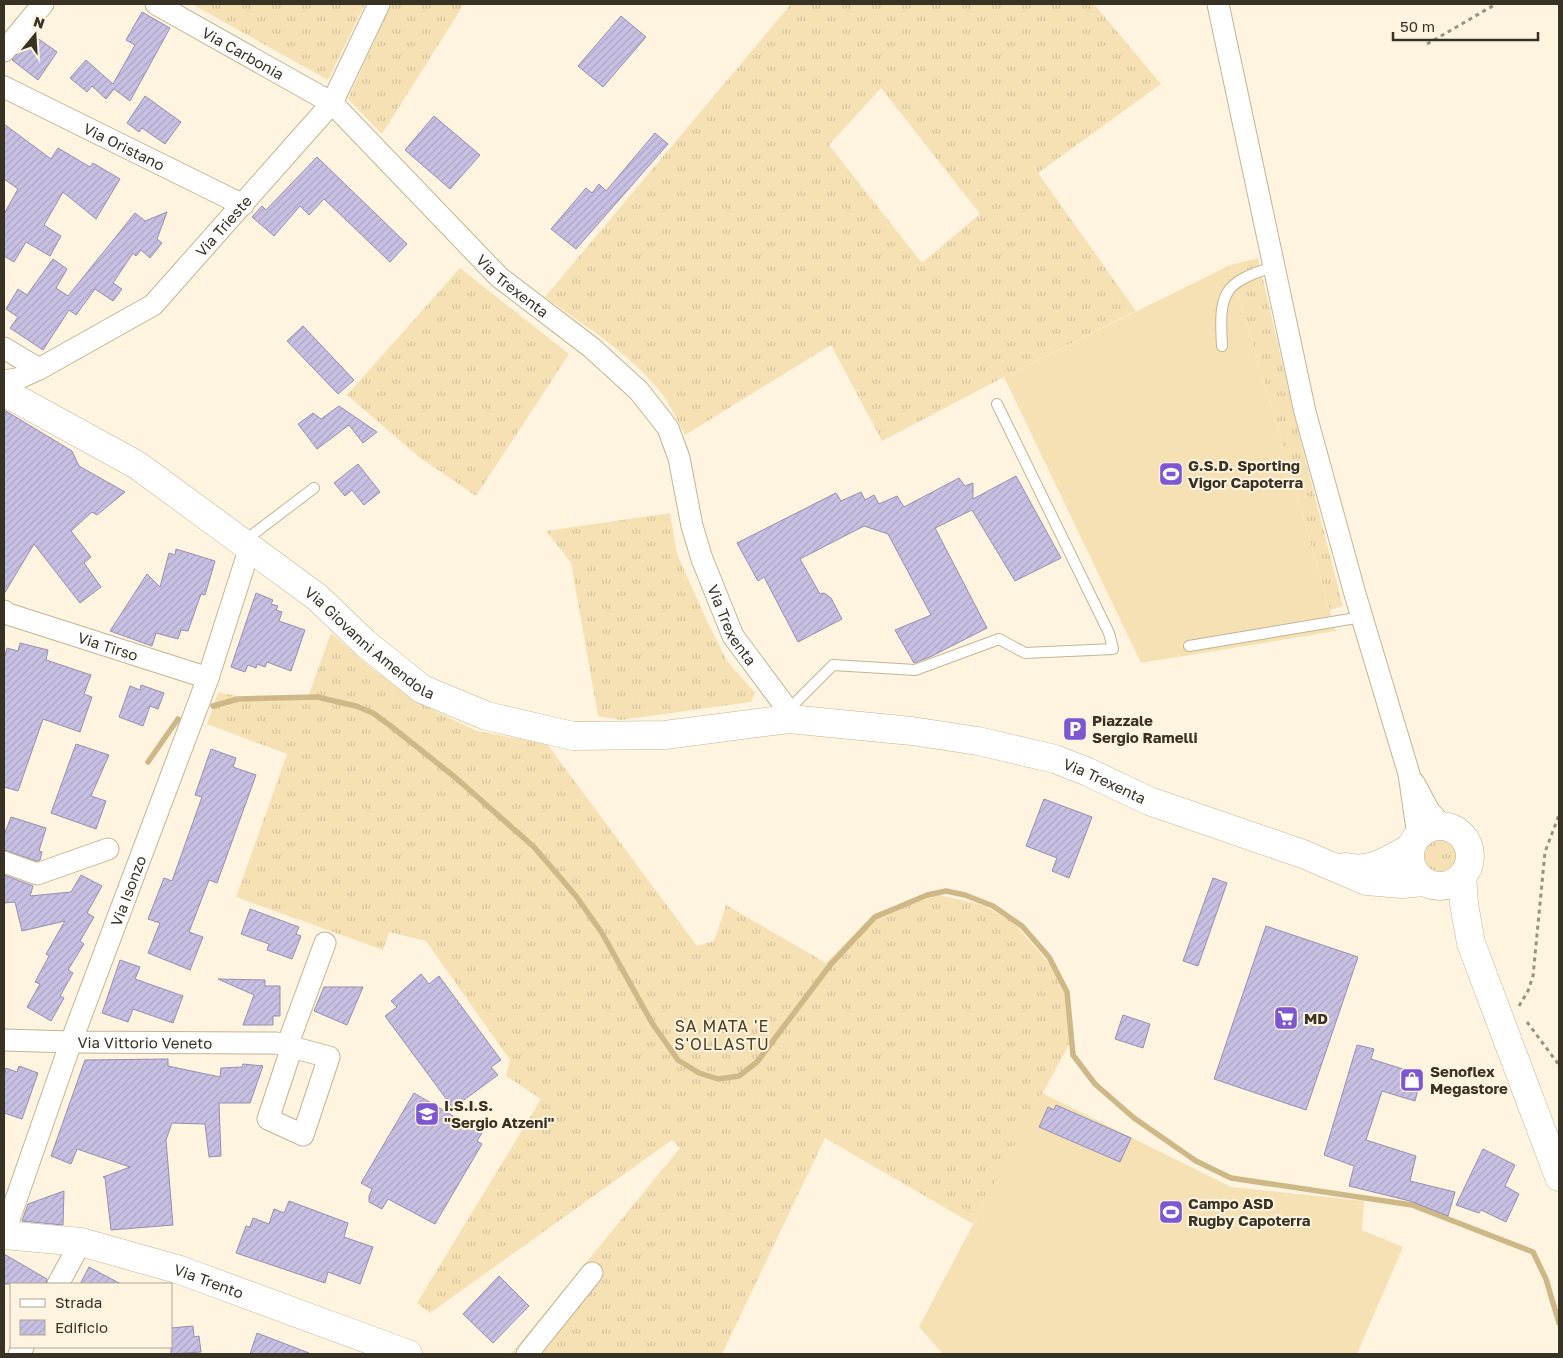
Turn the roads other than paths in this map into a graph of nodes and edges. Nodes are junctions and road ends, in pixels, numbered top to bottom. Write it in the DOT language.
graph roads {
  1 [pos="43,4"];
  2 [pos="156,4"];
  3 [pos="379,4"];
  4 [pos="1218,4"];
  5 [pos="4,51"];
  6 [pos="4,87"];
  7 [pos="332,103"];
  8 [pos="243,205"];
  9 [pos="1274,267"];
  10 [pos="1222,346"];
  11 [pos="4,348"];
  12 [pos="39,369"];
  13 [pos="4,381"];
  14 [pos="4,392"];
  15 [pos="997,404"];
  16 [pos="314,488"];
  17 [pos="247,544"];
  18 [pos="5,617"];
  19 [pos="1362,617"];
  20 [pos="1190,646"];
  21 [pos="208,678"];
  22 [pos="788,715"];
  23 [pos="1409,774"];
  24 [pos="1444,827"];
  25 [pos="1414,842"];
  26 [pos="108,849"];
  27 [pos="4,862"];
  28 [pos="1332,864"];
  29 [pos="1462,876"];
  30 [pos="1428,884"];
  31 [pos="1471,943"];
  32 [pos="326,944"];
  33 [pos="4,1040"];
  34 [pos="71,1042"];
  35 [pos="1551,1135"];
  36 [pos="1559,1177"];
  37 [pos="4,1234"];
  38 [pos="82,1242"];
  39 [pos="592,1273"];
  40 [pos="59,1283"];
  41 [pos="408,1354"];
  42 [pos="527,1354"];
  1 -- 5 [label="street"];
  2 -- 7 [label="street, Via Carbonia"];
  3 -- 7 [label="street, Via Trieste"];
  4 -- 9 [label="street"];
  6 -- 8 [label="street, Via Oristano"];
  7 -- 8 [label="street, Via Trieste"];
  7 -- 22 [label="street, Via Trexenta"];
  8 -- 12 [label="street, Via Trieste"];
  9 -- 10 [label="lane"];
  9 -- 19 [label="street"];
  11 -- 12 [label="street"];
  12 -- 13 [label="street, Via Trieste"];
  14 -- 17 [label="street, Via Giovanni Amendola"];
  15 -- 22 [label="lane"];
  16 -- 17 [label="lane"];
  17 -- 21 [label="street, Via Isonzo"];
  17 -- 22 [label="street, Via Giovanni Amendola"];
  18 -- 21 [label="street, Via Tirso"];
  19 -- 20 [label="lane"];
  19 -- 23 [label="street"];
  21 -- 34 [label="street, Via Isonzo"];
  22 -- 28 [label="street, Via Trexenta"];
  23 -- 24 [label="street"];
  23 -- 25 [label="street"];
  24 -- 25 [label="street"];
  24 -- 29 [label="street"];
  25 -- 28 [label="street"];
  25 -- 30 [label="street"];
  26 -- 27 [label="street"];
  28 -- 30 [label="street"];
  29 -- 30 [label="street"];
  29 -- 31 [label="street"];
  30 -- 31 [label="street"];
  31 -- 35 [label="street"];
  32 -- 34 [label="street, Via Vittorio Veneto"];
  33 -- 34 [label="street, Via Vittorio Veneto"];
  34 -- 37 [label="street, Via Isonzo"];
  35 -- 36 [label="street"];
  37 -- 38 [label="street, Via Trento"];
  38 -- 40 [label="street"];
  38 -- 41 [label="street, Via Trento"];
  39 -- 42 [label="street"];
}
